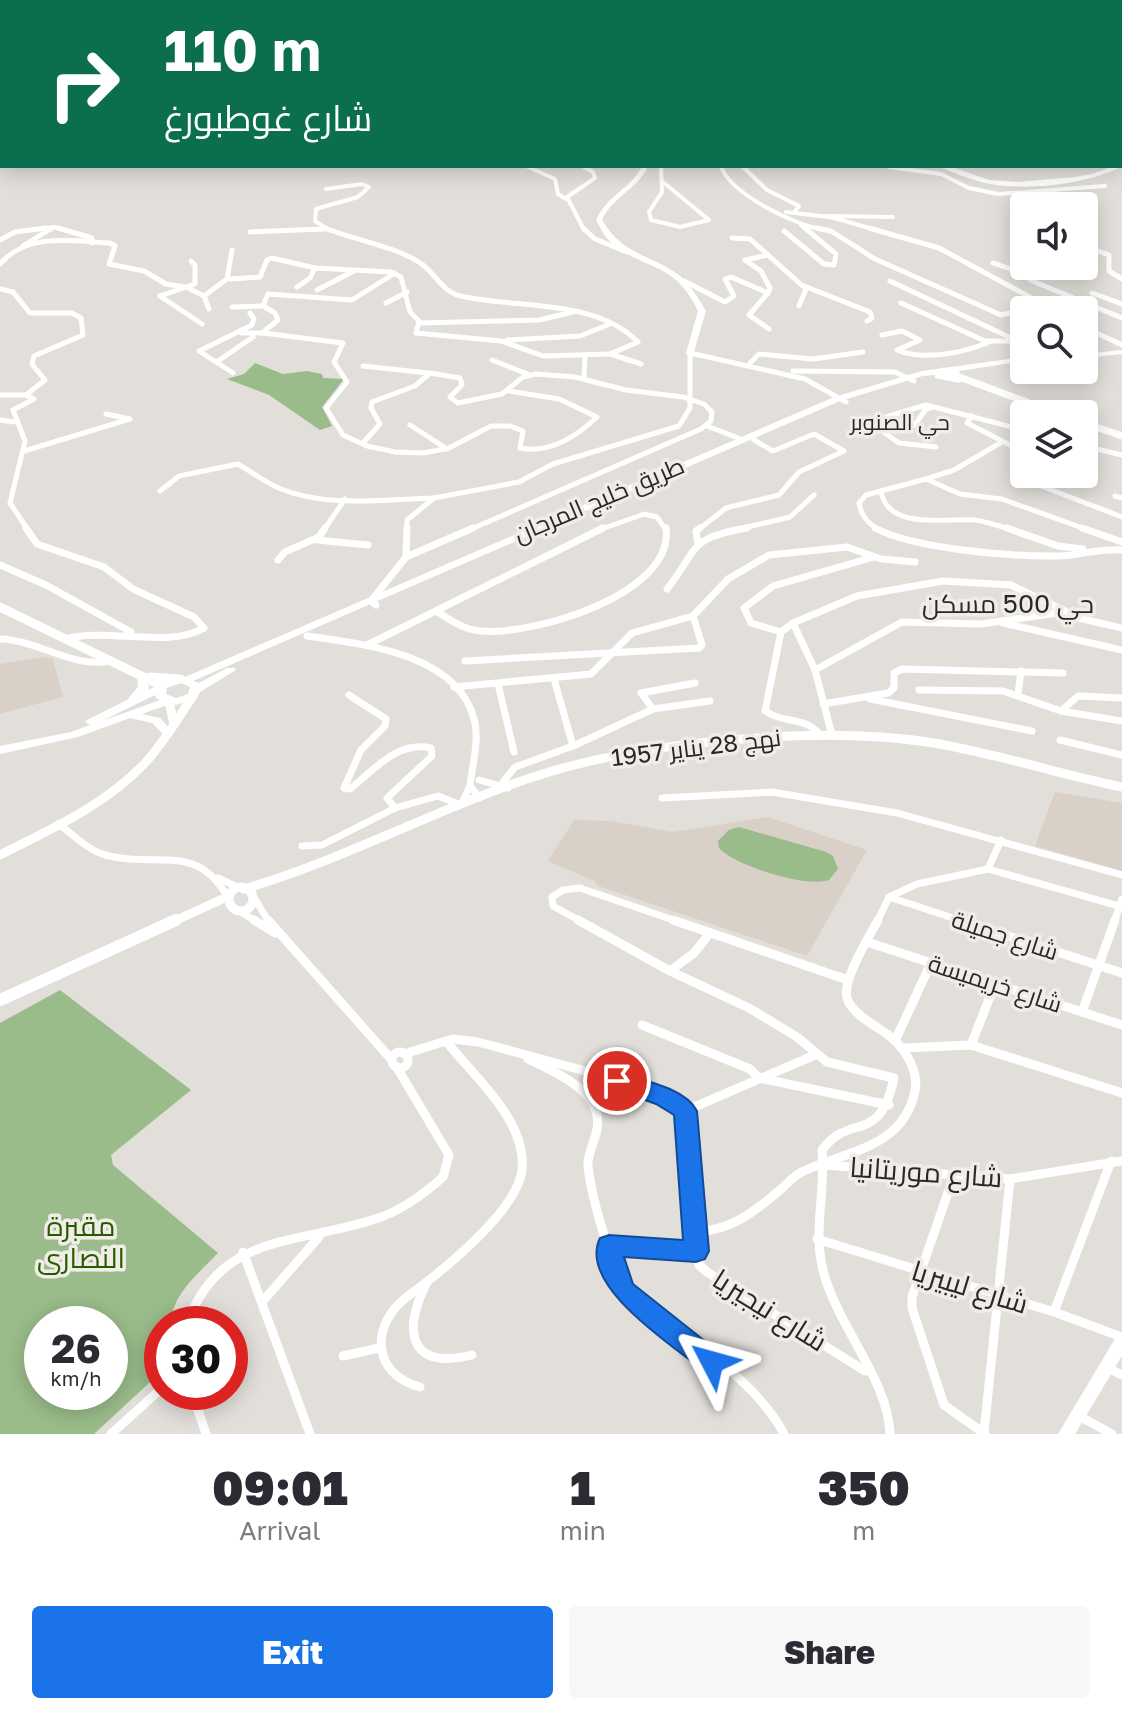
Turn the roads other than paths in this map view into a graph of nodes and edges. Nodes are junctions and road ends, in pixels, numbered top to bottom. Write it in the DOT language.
graph roads {
  1 [pos="530,168"];
  2 [pos="586,168"];
  3 [pos="644,168"];
  4 [pos="661,168"];
  5 [pos="722,168"];
  6 [pos="743,168"];
  7 [pos="892,168"];
  8 [pos="947,168"];
  9 [pos="1110,168"];
  10 [pos="663,182"];
  11 [pos="1105,186"];
  12 [pos="326,189"];
  13 [pos="662,192"];
  14 [pos="676,192"];
  15 [pos="566,199"];
  16 [pos="795,211"];
  17 [pos="786,213"];
  18 [pos="829,217"];
  19 [pos="893,217"];
  20 [pos="54,227"];
  21 [pos="326,229"];
  22 [pos="784,231"];
  23 [pos="250,232"];
  24 [pos="732,238"];
  25 [pos="0,240"];
  26 [pos="92,243"];
  27 [pos="21,248"];
  28 [pos="232,250"];
  29 [pos="1098,251"];
  30 [pos="630,253"];
  31 [pos="768,255"];
  32 [pos="191,261"];
  33 [pos="993,263"];
  34 [pos="0,264"];
  35 [pos="315,268"];
  36 [pos="357,269"];
  37 [pos="1010,269"];
  38 [pos="395,273"];
  39 [pos="231,279"];
  40 [pos="1122,279"];
  41 [pos="1034,280"];
  42 [pos="684,281"];
  43 [pos="890,281"];
  44 [pos="804,286"];
  45 [pos="186,287"];
  46 [pos="297,287"];
  47 [pos="0,289"];
  48 [pos="317,290"];
  49 [pos="407,292"];
  50 [pos="768,293"];
  51 [pos="1092,293"];
  52 [pos="204,296"];
  53 [pos="1029,296"];
  54 [pos="386,303"];
  55 [pos="901,303"];
  56 [pos="1122,304"];
  57 [pos="263,306"];
  58 [pos="799,306"];
  59 [pos="232,307"];
  60 [pos="209,309"];
  61 [pos="573,312"];
  62 [pos="250,313"];
  63 [pos="1010,313"];
  64 [pos="1122,318"];
  65 [pos="867,321"];
  66 [pos="419,323"];
  67 [pos="202,324"];
  68 [pos="610,324"];
  69 [pos="769,329"];
  70 [pos="241,333"];
  71 [pos="263,333"];
  72 [pos="882,335"];
  73 [pos="253,337"];
  74 [pos="1010,337"];
  75 [pos="1098,337"];
  76 [pos="501,341"];
  77 [pos="989,342"];
  78 [pos="1010,342"];
  79 [pos="1109,344"];
  80 [pos="1098,348"];
  81 [pos="1122,348"];
  82 [pos="1098,351"];
  83 [pos="863,352"];
  84 [pos="690,353"];
  85 [pos="610,354"];
  86 [pos="585,355"];
  87 [pos="712,358"];
  88 [pos="492,360"];
  89 [pos="218,361"];
  90 [pos="750,363"];
  91 [pos="641,364"];
  92 [pos="1010,364"];
  93 [pos="363,366"];
  94 [pos="233,373"];
  95 [pos="428,373"];
  96 [pos="530,375"];
  97 [pos="949,375"];
  98 [pos="808,376"];
  99 [pos="584,379"];
  100 [pos="912,379"];
  101 [pos="508,391"];
  102 [pos="0,395"];
  103 [pos="26,395"];
  104 [pos="691,399"];
  105 [pos="842,400"];
  106 [pos="1020,400"];
  107 [pos="935,406"];
  108 [pos="106,414"];
  109 [pos="972,416"];
  110 [pos="0,420"];
  111 [pos="14,422"];
  112 [pos="410,425"];
  113 [pos="707,426"];
  114 [pos="1010,426"];
  115 [pos="1098,428"];
  116 [pos="884,432"];
  117 [pos="1122,436"];
  118 [pos="741,439"];
  119 [pos="754,440"];
  120 [pos="1002,442"];
  121 [pos="363,443"];
  122 [pos="1010,446"];
  123 [pos="936,447"];
  124 [pos="447,449"];
  125 [pos="1098,449"];
  126 [pos="24,451"];
  127 [pos="1122,455"];
  128 [pos="926,479"];
  129 [pos="1046,488"];
  130 [pos="160,491"];
  131 [pos="881,491"];
  132 [pos="814,495"];
  133 [pos="434,498"];
  134 [pos="345,499"];
  135 [pos="1122,517"];
  136 [pos="319,537"];
  137 [pos="1122,542"];
  138 [pos="698,544"];
  139 [pos="368,545"];
  140 [pos="1094,549"];
  141 [pos="1122,550"];
  142 [pos="406,557"];
  143 [pos="874,557"];
  144 [pos="278,560"];
  145 [pos="915,562"];
  146 [pos="0,565"];
  147 [pos="667,589"];
  148 [pos="373,603"];
  149 [pos="0,607"];
  150 [pos="436,611"];
  151 [pos="1071,614"];
  152 [pos="693,616"];
  153 [pos="1001,622"];
  154 [pos="793,623"];
  155 [pos="1122,628"];
  156 [pos="131,632"];
  157 [pos="781,632"];
  158 [pos="307,636"];
  159 [pos="0,639"];
  160 [pos="65,639"];
  161 [pos="367,645"];
  162 [pos="1122,650"];
  163 [pos="608,657"];
  164 [pos="111,661"];
  165 [pos="465,661"];
  166 [pos="815,670"];
  167 [pos="1021,671"];
  168 [pos="1063,673"];
  169 [pos="142,677"];
  170 [pos="184,679"];
  171 [pos="554,679"];
  172 [pos="695,683"];
  173 [pos="498,684"];
  174 [pos="454,687"];
  175 [pos="161,688"];
  176 [pos="919,690"];
  177 [pos="195,692"];
  178 [pos="349,695"];
  179 [pos="1018,695"];
  180 [pos="868,698"];
  181 [pos="1122,698"];
  182 [pos="168,701"];
  183 [pos="710,701"];
  184 [pos="823,704"];
  185 [pos="653,709"];
  186 [pos="1061,711"];
  187 [pos="115,712"];
  188 [pos="129,716"];
  189 [pos="1122,721"];
  190 [pos="171,728"];
  191 [pos="1032,731"];
  192 [pos="820,735"];
  193 [pos="832,735"];
  194 [pos="1060,740"];
  195 [pos="0,743"];
  196 [pos="573,746"];
  197 [pos="0,750"];
  198 [pos="514,752"];
  199 [pos="1122,755"];
  200 [pos="474,778"];
  201 [pos="470,786"];
  202 [pos="1122,787"];
  203 [pos="508,788"];
  204 [pos="485,796"];
  205 [pos="662,798"];
  206 [pos="461,805"];
  207 [pos="395,808"];
  208 [pos="58,824"];
  209 [pos="1001,840"];
  210 [pos="302,846"];
  211 [pos="0,855"];
  212 [pos="988,869"];
  213 [pos="1122,875"];
  214 [pos="286,876"];
  215 [pos="216,877"];
  216 [pos="243,889"];
  217 [pos="227,896"];
  218 [pos="889,897"];
  219 [pos="255,898"];
  220 [pos="1121,904"];
  221 [pos="235,908"];
  222 [pos="198,911"];
  223 [pos="276,933"];
  224 [pos="710,933"];
  225 [pos="867,942"];
  226 [pos="931,963"];
  227 [pos="1097,966"];
  228 [pos="670,971"];
  229 [pos="1122,973"];
  230 [pos="848,980"];
  231 [pos="995,984"];
  232 [pos="0,1000"];
  233 [pos="1082,1012"];
  234 [pos="642,1025"];
  235 [pos="1122,1025"];
  236 [pos="446,1041"];
  237 [pos="898,1044"];
  238 [pos="971,1045"];
  239 [pos="516,1052"];
  240 [pos="815,1055"];
  241 [pos="400,1060"];
  242 [pos="759,1078"];
  243 [pos="1122,1093"];
  244 [pos="889,1105"];
  245 [pos="685,1111"];
  246 [pos="1116,1161"];
  247 [pos="824,1165"];
  248 [pos="953,1178"];
  249 [pos="1010,1179"];
  250 [pos="696,1232"];
  251 [pos="321,1235"];
  252 [pos="817,1239"];
  253 [pos="609,1245"];
  254 [pos="696,1251"];
  255 [pos="243,1252"];
  256 [pos="920,1272"];
  257 [pos="427,1282"];
  258 [pos="1001,1296"];
  259 [pos="262,1302"];
  260 [pos="193,1306"];
  261 [pos="1054,1312"];
  262 [pos="1122,1340"];
  263 [pos="379,1348"];
  264 [pos="472,1355"];
  265 [pos="343,1356"];
  266 [pos="1115,1371"];
  267 [pos="868,1373"];
  268 [pos="420,1387"];
  269 [pos="144,1404"];
  270 [pos="198,1410"];
  271 [pos="1077,1416"];
  272 [pos="111,1434"];
  273 [pos="206,1434"];
  274 [pos="310,1434"];
  275 [pos="784,1434"];
  276 [pos="890,1434"];
  277 [pos="985,1434"];
  278 [pos="1066,1434"];
  279 [pos="1112,1434"];
  1 -- 15 [label="street"];
  2 -- 15 [label="street"];
  3 -- 30 [label="main road"];
  4 -- 10 [label="street"];
  5 -- 17 [label="street"];
  6 -- 16 [label="street"];
  7 -- 11 [label="street"];
  8 -- 9 [label="main road"];
  10 -- 13 [label="street"];
  10 -- 14 [label="street"];
  12 -- 21 [label="street"];
  13 -- 14 [label="street"];
  13 -- 14 [label="street"];
  15 -- 30 [label="street"];
  16 -- 17 [label="street"];
  16 -- 18 [label="street"];
  17 -- 22 [label="street"];
  17 -- 63 [label="street"];
  18 -- 19 [label="street"];
  18 -- 53 [label="street"];
  20 -- 25 [label="street"];
  20 -- 26 [label="street"];
  20 -- 27 [label="street"];
  21 -- 23 [label="street"];
  21 -- 61 [label="street"];
  24 -- 31 [label="street"];
  26 -- 27 [label="street"];
  26 -- 45 [label="street"];
  27 -- 34 [label="street"];
  28 -- 39 [label="street"];
  29 -- 40 [label="street"];
  30 -- 42 [label="main road"];
  31 -- 44 [label="street"];
  31 -- 50 [label="street"];
  32 -- 45 [label="street"];
  33 -- 37 [label="street"];
  35 -- 36 [label="street"];
  35 -- 39 [label="street"];
  35 -- 46 [label="street"];
  36 -- 38 [label="street"];
  36 -- 48 [label="street"];
  38 -- 49 [label="street"];
  38 -- 57 [label="street"];
  39 -- 52 [label="street"];
  41 -- 64 [label="street"];
  42 -- 50 [label="street"];
  42 -- 84 [label="main road"];
  43 -- 74 [label="street"];
  44 -- 58 [label="street"];
  44 -- 65 [label="street"];
  45 -- 52 [label="street"];
  45 -- 67 [label="street"];
  47 -- 103 [label="street"];
  49 -- 54 [label="street"];
  49 -- 66 [label="street"];
  50 -- 69 [label="street"];
  51 -- 56 [label="street"];
  52 -- 60 [label="street"];
  55 -- 77 [label="street"];
  57 -- 59 [label="street"];
  57 -- 71 [label="street"];
  61 -- 66 [label="street"];
  61 -- 68 [label="street"];
  62 -- 70 [label="street"];
  66 -- 76 [label="street"];
  68 -- 76 [label="street"];
  68 -- 85 [label="street"];
  70 -- 73 [label="street"];
  70 -- 89 [label="street"];
  71 -- 73 [label="street"];
  71 -- 121 [label="street"];
  72 -- 77 [label="street"];
  73 -- 89 [label="street"];
  75 -- 79 [label="street"];
  76 -- 86 [label="street"];
  77 -- 78 [label="street"];
  79 -- 80 [label="main road"];
  79 -- 81 [label="main road"];
  81 -- 82 [label="main road"];
  83 -- 90 [label="street"];
  84 -- 87 [label="street"];
  84 -- 104 [label="street"];
  85 -- 86 [label="street"];
  85 -- 91 [label="street"];
  86 -- 99 [label="street"];
  87 -- 90 [label="street"];
  87 -- 98 [label="street"];
  88 -- 96 [label="street"];
  89 -- 94 [label="street"];
  90 -- 98 [label="street"];
  92 -- 97 [label="main road, طريق خليج المرجان"];
  93 -- 95 [label="street"];
  95 -- 101 [label="street"];
  95 -- 121 [label="street"];
  96 -- 99 [label="street"];
  96 -- 101 [label="street"];
  97 -- 100 [label="main road, طريق خليج المرجان"];
  97 -- 106 [label="street"];
  98 -- 100 [label="street"];
  98 -- 105 [label="street"];
  99 -- 104 [label="street"];
  100 -- 105 [label="main road, طريق خليج المرجان"];
  101 -- 124 [label="street"];
  102 -- 103 [label="street"];
  103 -- 111 [label="street"];
  104 -- 113 [label="street"];
  104 -- 133 [label="street"];
  105 -- 118 [label="main road, طريق خليج المرجان"];
  105 -- 119 [label="main road, طريق خليج المرجان"];
  107 -- 109 [label="street"];
  107 -- 116 [label="street"];
  107 -- 116 [label="street"];
  108 -- 126 [label="street"];
  109 -- 114 [label="street"];
  109 -- 120 [label="street"];
  110 -- 111 [label="street"];
  111 -- 126 [label="street"];
  112 -- 124 [label="street"];
  113 -- 118 [label="street"];
  113 -- 142 [label="street"];
  115 -- 117 [label="street"];
  116 -- 123 [label="street"];
  118 -- 148 [label="main road, طريق خليج المرجان"];
  119 -- 138 [label="street"];
  119 -- 148 [label="main road, طريق خليج المرجان"];
  120 -- 122 [label="street"];
  120 -- 128 [label="street"];
  121 -- 124 [label="street"];
  125 -- 127 [label="street"];
  126 -- 156 [label="street"];
  128 -- 131 [label="street"];
  128 -- 137 [label="street"];
  129 -- 135 [label="street"];
  130 -- 134 [label="street"];
  131 -- 140 [label="street"];
  131 -- 140 [label="street"];
  132 -- 138 [label="street"];
  133 -- 134 [label="street"];
  133 -- 142 [label="street"];
  134 -- 136 [label="street"];
  136 -- 139 [label="street"];
  136 -- 144 [label="street"];
  138 -- 147 [label="street"];
  140 -- 141 [label="street"];
  142 -- 148 [label="street"];
  143 -- 145 [label="street"];
  143 -- 152 [label="street"];
  143 -- 157 [label="street"];
  146 -- 156 [label="street"];
  148 -- 158 [label="main road, طريق خليج المرجان"];
  148 -- 170 [label="main road, طريق خليج المرجان"];
  149 -- 160 [label="street"];
  150 -- 150 [label="street"];
  150 -- 161 [label="street"];
  151 -- 153 [label="street"];
  151 -- 154 [label="street"];
  151 -- 155 [label="street"];
  152 -- 163 [label="street"];
  152 -- 163 [label="street"];
  153 -- 162 [label="street"];
  153 -- 166 [label="street"];
  154 -- 157 [label="street"];
  154 -- 166 [label="street"];
  156 -- 160 [label="street"];
  157 -- 192 [label="street"];
  158 -- 161 [label="street"];
  158 -- 177 [label="main road, طريق خليج المرجان"];
  159 -- 164 [label="street"];
  160 -- 164 [label="street"];
  161 -- 174 [label="street"];
  163 -- 165 [label="street"];
  163 -- 171 [label="street"];
  164 -- 169 [label="street"];
  166 -- 184 [label="street"];
  167 -- 168 [label="street"];
  167 -- 179 [label="street"];
  167 -- 180 [label="street"];
  169 -- 170 [label="street"];
  169 -- 175 [label="street"];
  169 -- 187 [label="main road"];
  170 -- 175 [label="main road, طريق خليج المرجان"];
  170 -- 177 [label="main road"];
  171 -- 173 [label="street"];
  171 -- 196 [label="street"];
  172 -- 185 [label="street"];
  173 -- 174 [label="street"];
  173 -- 198 [label="street"];
  174 -- 200 [label="street"];
  175 -- 182 [label="main road"];
  175 -- 187 [label="main road, طريق خليج المرجان"];
  176 -- 179 [label="street"];
  177 -- 182 [label="main road, طريق خليج المرجان"];
  177 -- 190 [label="street"];
  178 -- 207 [label="street"];
  179 -- 186 [label="street"];
  180 -- 184 [label="street"];
  180 -- 191 [label="street"];
  181 -- 186 [label="street"];
  182 -- 188 [label="main road, طريق خليج المرجان"];
  182 -- 190 [label="street"];
  183 -- 185 [label="street"];
  184 -- 193 [label="street"];
  185 -- 196 [label="street"];
  186 -- 189 [label="street"];
  187 -- 195 [label="main road, طريق خليج المرجان"];
  188 -- 190 [label="main road"];
  188 -- 197 [label="main road, طريق خليج المرجان"];
  190 -- 208 [label="street"];
  192 -- 193 [label="street, نهج 28 يناير 1957"];
  192 -- 203 [label="street, نهج 28 يناير 1957"];
  193 -- 202 [label="street, نهج 28 يناير 1957"];
  194 -- 199 [label="street"];
  196 -- 203 [label="street"];
  200 -- 201 [label="street"];
  200 -- 203 [label="street"];
  200 -- 204 [label="street"];
  201 -- 204 [label="street"];
  201 -- 206 [label="street"];
  203 -- 204 [label="street, نهج 28 يناير 1957"];
  204 -- 206 [label="street, نهج 28 يناير 1957"];
  205 -- 209 [label="street"];
  206 -- 207 [label="street"];
  206 -- 214 [label="street, نهج 28 يناير 1957"];
  207 -- 210 [label="street"];
  208 -- 211 [label="street"];
  208 -- 215 [label="street"];
  209 -- 212 [label="street"];
  209 -- 213 [label="street"];
  212 -- 218 [label="street"];
  212 -- 220 [label="street"];
  214 -- 216 [label="street, نهج 28 يناير 1957"];
  214 -- 219 [label="street, نهج 28 يناير 1957"];
  215 -- 216 [label="street"];
  215 -- 217 [label="street"];
  216 -- 217 [label="street, نهج 28 يناير 1957"];
  216 -- 219 [label="street"];
  217 -- 221 [label="street"];
  217 -- 222 [label="street"];
  218 -- 225 [label="street"];
  218 -- 227 [label="street, شارع جميلة"];
  219 -- 221 [label="street, نهج 28 يناير 1957"];
  219 -- 223 [label="street"];
  220 -- 227 [label="street"];
  221 -- 222 [label="street"];
  221 -- 223 [label="street"];
  222 -- 232 [label="street"];
  223 -- 241 [label="street"];
  224 -- 228 [label="street"];
  224 -- 228 [label="street"];
  224 -- 230 [label="street"];
  225 -- 226 [label="street, شارع خريميسة"];
  225 -- 230 [label="street"];
  226 -- 231 [label="street, شارع خريميسة"];
  226 -- 237 [label="street"];
  227 -- 229 [label="street, شارع جميلة"];
  227 -- 233 [label="street"];
  228 -- 240 [label="street"];
  230 -- 237 [label="street"];
  231 -- 233 [label="street, شارع خريميسة"];
  231 -- 238 [label="street"];
  233 -- 235 [label="street, شارع خريميسة"];
  234 -- 242 [label="street"];
  236 -- 239 [label="street"];
  236 -- 241 [label="street"];
  236 -- 257 [label="street"];
  237 -- 238 [label="street"];
  237 -- 247 [label="street"];
  238 -- 243 [label="street"];
  239 -- 245 [label="street"];
  239 -- 253 [label="street"];
  240 -- 242 [label="street"];
  240 -- 244 [label="street"];
  241 -- 251 [label="street"];
  242 -- 244 [label="street"];
  242 -- 245 [label="street"];
  244 -- 247 [label="street"];
  245 -- 250 [label="street, شارع نيجيريا"];
  246 -- 249 [label="street, شارع موريتانيا"];
  246 -- 261 [label="street"];
  247 -- 248 [label="street, شارع موريتانيا"];
  247 -- 250 [label="street"];
  247 -- 252 [label="street"];
  248 -- 249 [label="street, شارع موريتانيا"];
  248 -- 256 [label="street"];
  249 -- 258 [label="street"];
  250 -- 254 [label="street, شارع نيجيريا"];
  251 -- 255 [label="street"];
  251 -- 259 [label="street"];
  252 -- 256 [label="street, شارع ليبيريا"];
  252 -- 267 [label="street"];
  253 -- 254 [label="street"];
  253 -- 275 [label="street"];
  254 -- 267 [label="street, شارع نيجيريا"];
  255 -- 259 [label="street"];
  255 -- 260 [label="street"];
  256 -- 258 [label="street, شارع ليبيريا"];
  256 -- 277 [label="street"];
  257 -- 263 [label="street"];
  257 -- 264 [label="street"];
  258 -- 261 [label="street, شارع ليبيريا"];
  258 -- 277 [label="street"];
  259 -- 274 [label="street"];
  261 -- 262 [label="street, شارع ليبيريا"];
  262 -- 266 [label="main road"];
  263 -- 265 [label="street"];
  263 -- 268 [label="street"];
  266 -- 271 [label="main road"];
  267 -- 276 [label="street"];
  269 -- 272 [label="street"];
  270 -- 273 [label="street"];
  271 -- 278 [label="main road"];
  271 -- 279 [label="street"];
}
